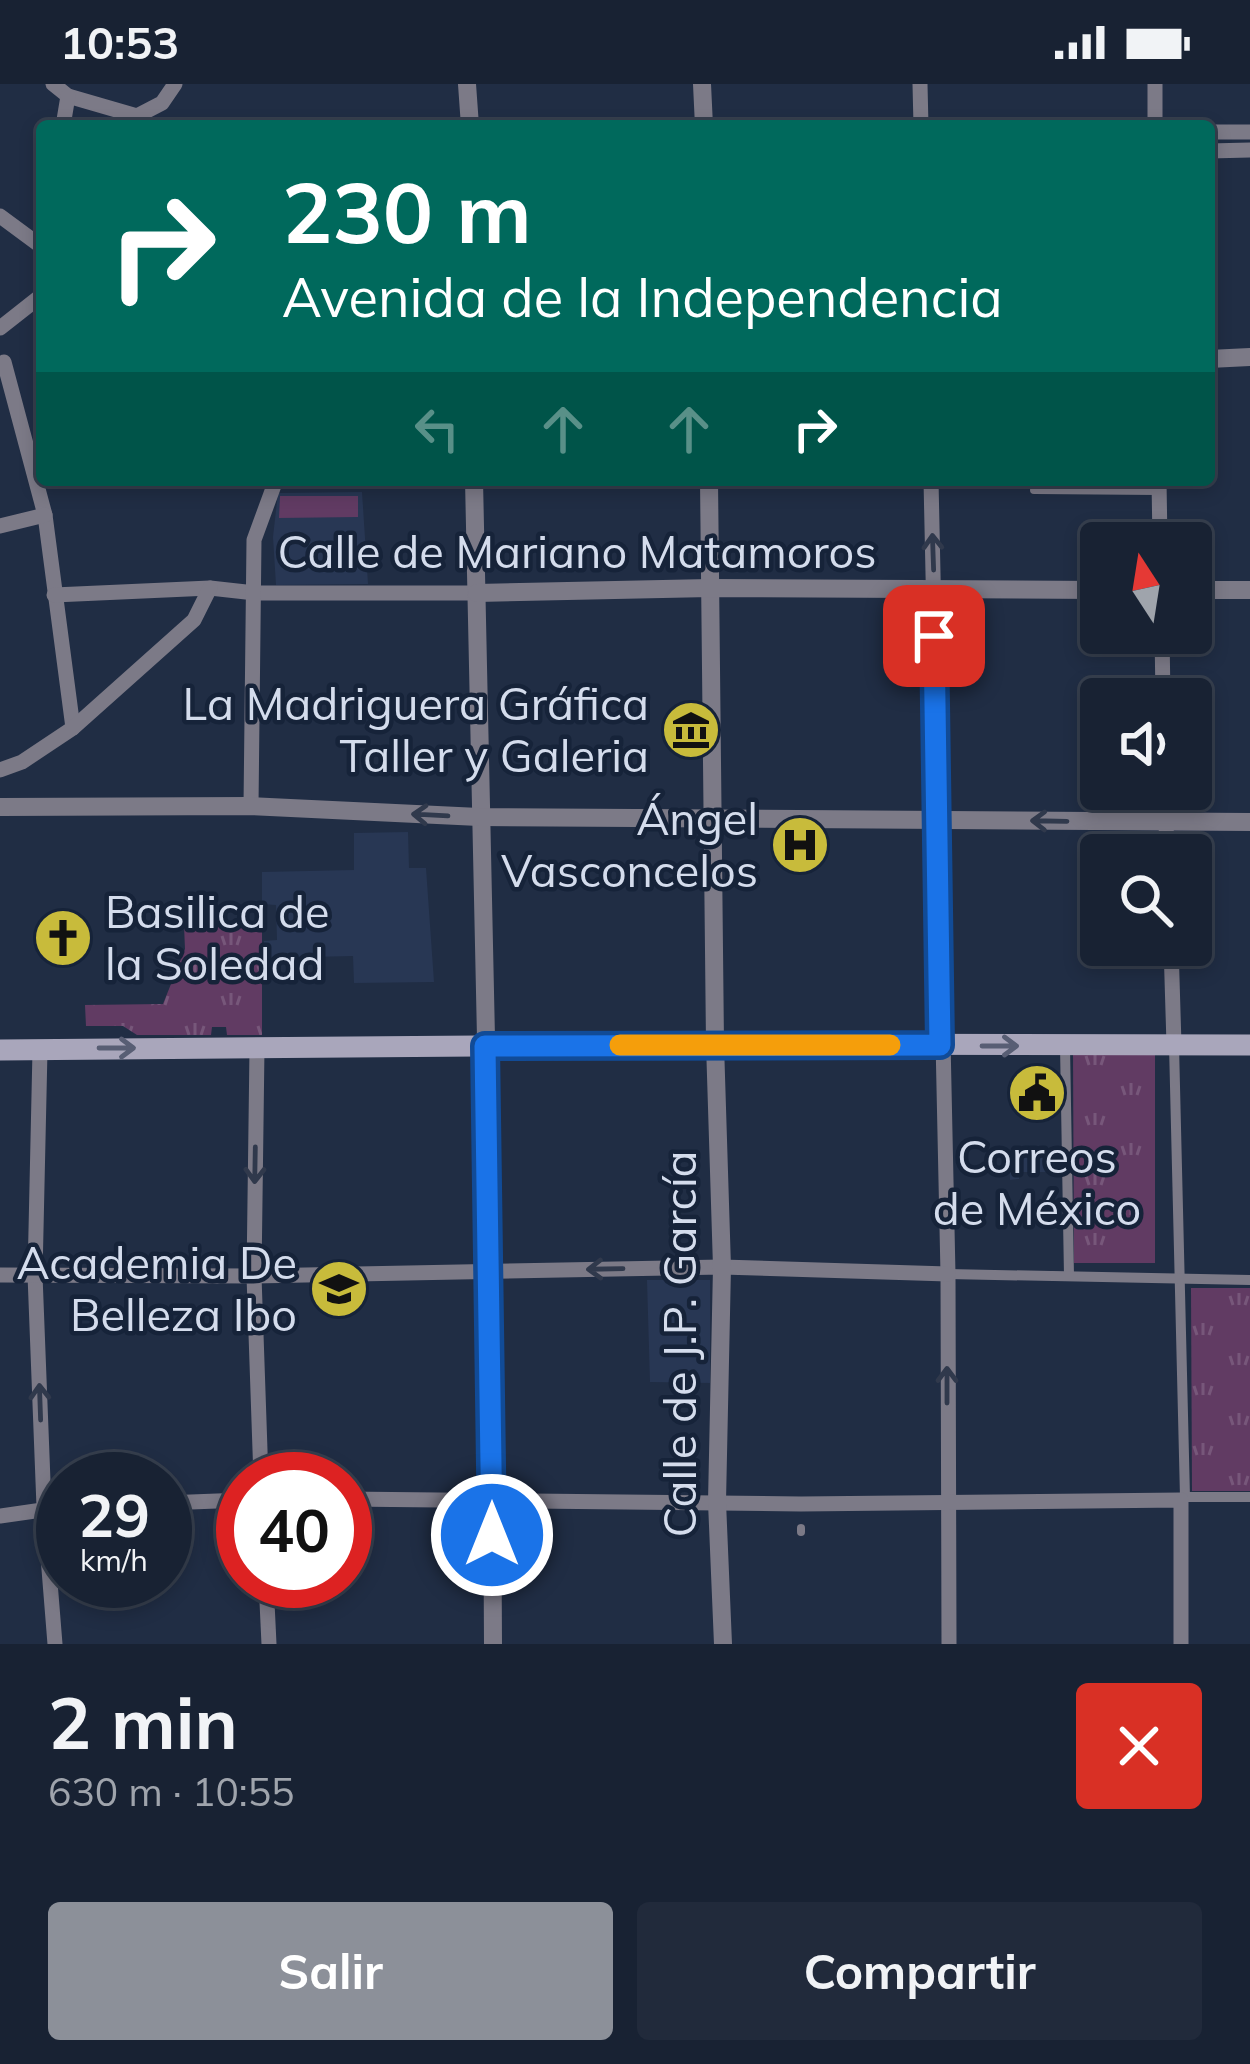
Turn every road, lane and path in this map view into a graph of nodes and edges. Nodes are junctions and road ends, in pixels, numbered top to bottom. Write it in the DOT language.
graph roads {
  1 [pos="53,84"];
  2 [pos="175,84"];
  3 [pos="467,84"];
  4 [pos="702,84"];
  5 [pos="920,84"];
  6 [pos="1154,84"];
  7 [pos="71,90"];
  8 [pos="64,120"];
  9 [pos="468,120"];
  10 [pos="704,120"];
  11 [pos="921,120"];
  12 [pos="1155,120"];
  13 [pos="1215,132"];
  14 [pos="1250,132"];
  15 [pos="1250,148"];
  16 [pos="1215,151"];
  17 [pos="0,216"];
  18 [pos="36,243"];
  19 [pos="36,299"];
  20 [pos="0,328"];
  21 [pos="1250,357"];
  22 [pos="1215,358"];
  23 [pos="5,361"];
  24 [pos="36,480"];
  25 [pos="37,486"];
  26 [pos="274,486"];
  27 [pos="474,486"];
  28 [pos="709,486"];
  29 [pos="931,486"];
  30 [pos="1134,486"];
  31 [pos="1159,486"];
  32 [pos="1034,490"];
  33 [pos="45,515"];
  34 [pos="1160,522"];
  35 [pos="0,526"];
  36 [pos="210,588"];
  37 [pos="710,588"];
  38 [pos="934,590"];
  39 [pos="1080,590"];
  40 [pos="1212,590"];
  41 [pos="1250,590"];
  42 [pos="255,593"];
  43 [pos="477,593"];
  44 [pos="54,595"];
  45 [pos="74,728"];
  46 [pos="0,770"];
  47 [pos="251,806"];
  48 [pos="0,807"];
  49 [pos="1166,810"];
  50 [pos="479,817"];
  51 [pos="715,819"];
  52 [pos="938,820"];
  53 [pos="1250,822"];
  54 [pos="1166,823"];
  55 [pos="1166,834"];
  56 [pos="1172,966"];
  57 [pos="715,1044"];
  58 [pos="1174,1045"];
  59 [pos="485,1046"];
  60 [pos="940,1046"];
  61 [pos="1065,1046"];
  62 [pos="1250,1046"];
  63 [pos="257,1048"];
  64 [pos="0,1050"];
  65 [pos="40,1050"];
  66 [pos="722,1268"];
  67 [pos="490,1271"];
  68 [pos="948,1274"];
  69 [pos="0,1275"];
  70 [pos="35,1275"];
  71 [pos="254,1276"];
  72 [pos="1070,1276"];
  73 [pos="1180,1279"];
  74 [pos="1250,1280"];
  75 [pos="42,1452"];
  76 [pos="260,1452"];
  77 [pos="1250,1496"];
  78 [pos="372,1499"];
  79 [pos="492,1499"];
  80 [pos="1183,1499"];
  81 [pos="718,1502"];
  82 [pos="946,1502"];
  83 [pos="36,1509"];
  84 [pos="0,1516"];
  85 [pos="52,1608"];
  86 [pos="267,1608"];
  87 [pos="55,1644"];
  88 [pos="269,1644"];
  89 [pos="494,1644"];
  90 [pos="723,1644"];
  91 [pos="949,1644"];
  92 [pos="1181,1644"];
  1 -- 7 [label="street"];
  2 -- 7 [label="street"];
  3 -- 9 [label="street"];
  4 -- 10 [label="street"];
  5 -- 11 [label="street"];
  6 -- 12 [label="street"];
  7 -- 8 [label="street"];
  13 -- 14 [label="street"];
  15 -- 16 [label="street"];
  17 -- 18 [label="street"];
  19 -- 20 [label="street"];
  21 -- 22 [label="street"];
  23 -- 24 [label="street"];
  25 -- 33 [label="street"];
  26 -- 42 [label="street"];
  27 -- 43 [label="street"];
  28 -- 37 [label="street, Calle de J.P. García"];
  38 -- 29 [label="street, one-way"];
  30 -- 32 [label="lane"];
  31 -- 34 [label="street"];
  33 -- 35 [label="street"];
  33 -- 44 [label="street"];
  36 -- 42 [label="street, Calle de Mariano Matamoros"];
  36 -- 44 [label="street, Calle de Mariano Matamoros"];
  36 -- 45 [label="street"];
  37 -- 38 [label="street, Calle de Mariano Matamoros"];
  37 -- 43 [label="street, Calle de Mariano Matamoros"];
  37 -- 51 [label="street, Calle de J.P. García"];
  38 -- 39 [label="street, Calle de Mariano Matamoros"];
  38 -- 52 [label="street"];
  40 -- 41 [label="street"];
  42 -- 43 [label="street, Calle de Mariano Matamoros"];
  42 -- 47 [label="street"];
  43 -- 50 [label="street"];
  44 -- 45 [label="street"];
  45 -- 46 [label="street"];
  47 -- 48 [label="street"];
  50 -- 47 [label="street, one-way"];
  49 -- 54 [label="street"];
  50 -- 51 [label="street"];
  50 -- 59 [label="street"];
  51 -- 52 [label="street"];
  51 -- 57 [label="street, Calle de J.P. García"];
  54 -- 52 [label="street, one-way"];
  52 -- 60 [label="street"];
  53 -- 54 [label="street"];
  54 -- 55 [label="street"];
  56 -- 58 [label="street"];
  57 -- 59 [label="main road"];
  57 -- 60 [label="main road"];
  57 -- 66 [label="street, Calle de J.P. García"];
  58 -- 61 [label="main road"];
  58 -- 62 [label="main road"];
  58 -- 73 [label="street"];
  59 -- 63 [label="main road"];
  59 -- 67 [label="street"];
  60 -- 61 [label="main road, one-way"];
  60 -- 68 [label="street"];
  61 -- 72 [label="street"];
  65 -- 63 [label="main road, one-way"];
  63 -- 71 [label="street, one-way"];
  64 -- 65 [label="main road"];
  65 -- 70 [label="street"];
  66 -- 67 [label="street, one-way"];
  66 -- 68 [label="street"];
  66 -- 81 [label="street, Calle de J.P. García"];
  67 -- 71 [label="street"];
  67 -- 79 [label="street"];
  68 -- 72 [label="street"];
  82 -- 68 [label="street, one-way"];
  69 -- 70 [label="street"];
  70 -- 71 [label="street"];
  75 -- 70 [label="street, one-way"];
  71 -- 76 [label="street"];
  72 -- 73 [label="street"];
  73 -- 74 [label="street"];
  73 -- 80 [label="street"];
  77 -- 80 [label="street"];
  78 -- 79 [label="street"];
  79 -- 81 [label="street"];
  79 -- 89 [label="street"];
  80 -- 82 [label="street"];
  80 -- 92 [label="street"];
  81 -- 82 [label="street"];
  81 -- 90 [label="street, Calle de J.P. García"];
  82 -- 91 [label="street"];
  83 -- 84 [label="street"];
  85 -- 87 [label="street"];
  86 -- 88 [label="street"];
}
